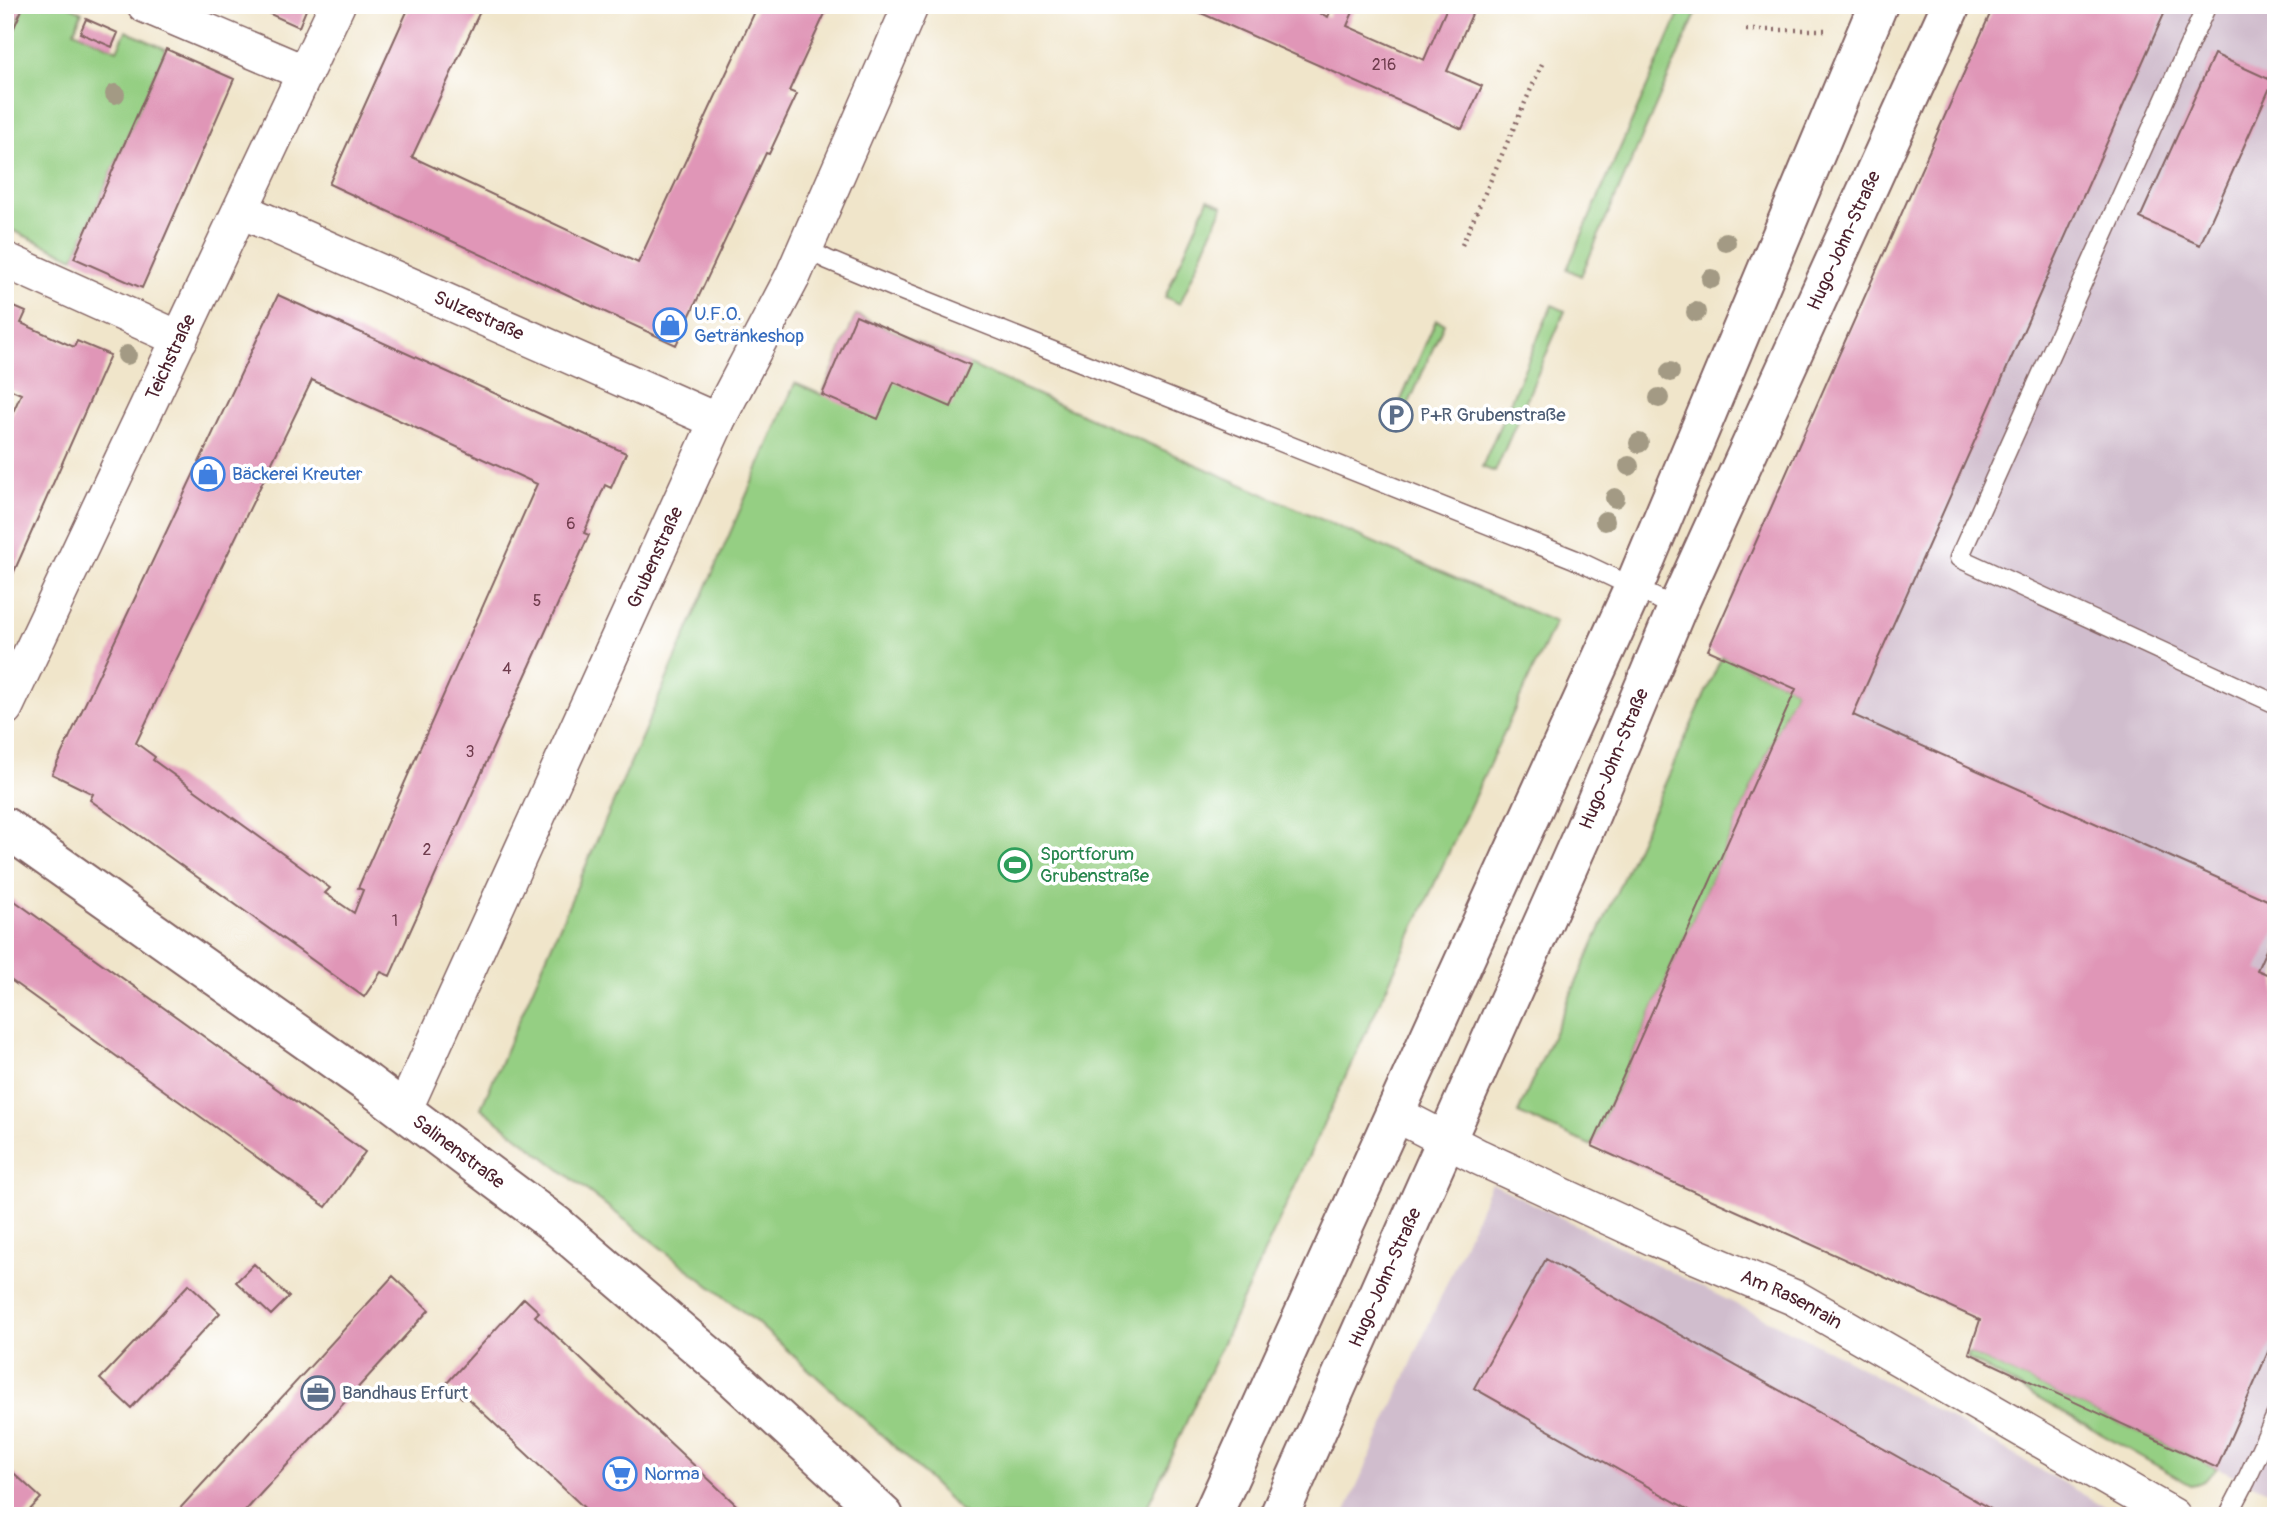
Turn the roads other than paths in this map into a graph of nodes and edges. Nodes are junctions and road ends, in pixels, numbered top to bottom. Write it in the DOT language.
graph roads {
  1 [pos="145,5"];
  2 [pos="337,5"];
  3 [pos="911,5"];
  4 [pos="1878,5"];
  5 [pos="1951,5"];
  6 [pos="2207,5"];
  7 [pos="304,73"];
  8 [pos="242,211"];
  9 [pos="816,254"];
  10 [pos="5,260"];
  11 [pos="180,339"];
  12 [pos="717,421"];
  13 [pos="1634,587"];
  14 [pos="1677,608"];
  15 [pos="2276,704"];
  16 [pos="5,708"];
  17 [pos="5,827"];
  18 [pos="404,1110"];
  19 [pos="1394,1113"];
  20 [pos="1445,1139"];
  21 [pos="2276,1415"];
  22 [pos="884,1516"];
  23 [pos="1212,1516"];
  24 [pos="1279,1516"];
  25 [pos="2173,1516"];
  26 [pos="2228,1516"];
  1 -- 7 [label="street"];
  2 -- 7 [label="street, Teichstraße"];
  3 -- 9 [label="street, Grubenstraße"];
  4 -- 13 [label="main road"];
  5 -- 14 [label="main road, Hugo-John-Straße"];
  6 -- 15 [label="lane"];
  7 -- 8 [label="street, Teichstraße"];
  8 -- 11 [label="street, Teichstraße"];
  8 -- 12 [label="street, Sulzestraße"];
  9 -- 12 [label="street, Grubenstraße"];
  9 -- 13 [label="lane"];
  10 -- 11 [label="street"];
  11 -- 16 [label="street, Teichstraße"];
  12 -- 18 [label="street, Grubenstraße"];
  13 -- 14 [label="lane"];
  13 -- 19 [label="main road"];
  14 -- 20 [label="main road, Hugo-John-Straße"];
  17 -- 18 [label="main road, Salinenstraße"];
  18 -- 22 [label="main road, Salinenstraße"];
  19 -- 20 [label="street, Am Rasenrain"];
  19 -- 23 [label="main road"];
  20 -- 24 [label="main road, Hugo-John-Straße"];
  20 -- 25 [label="street, Am Rasenrain"];
  21 -- 26 [label="lane"];
}
